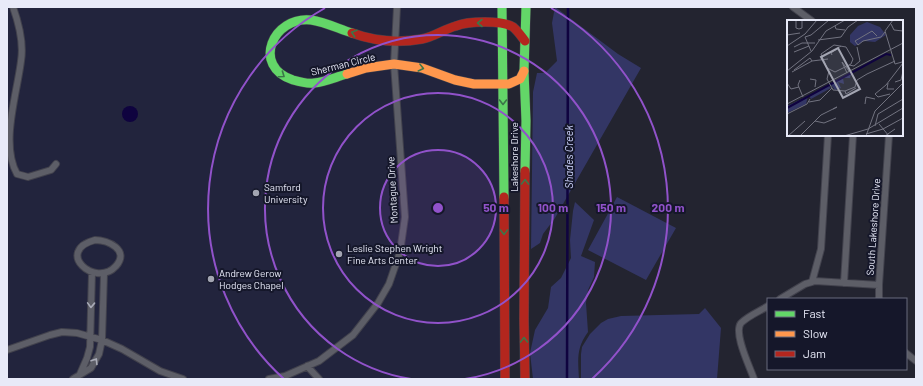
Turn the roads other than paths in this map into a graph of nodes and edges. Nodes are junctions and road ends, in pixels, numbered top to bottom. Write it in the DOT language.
graph roads {
  1 [pos="13,7"];
  2 [pos="397,7"];
  3 [pos="502,7"];
  4 [pos="526,7"];
  5 [pos="793,7"];
  6 [pos="811,20"];
  7 [pos="502,24"];
  8 [pos="394,40"];
  9 [pos="525,41"];
  10 [pos="394,64"];
  11 [pos="524,71"];
  12 [pos="503,85"];
  13 [pos="828,136"];
  14 [pos="853,136"];
  15 [pos="889,136"];
  16 [pos="56,164"];
  17 [pos="92,272"];
  18 [pos="104,273"];
  19 [pos="812,282"];
  20 [pos="844,283"];
  21 [pos="879,285"];
  22 [pos="782,298"];
  23 [pos="879,298"];
  24 [pos="767,307"];
  25 [pos="90,337"];
  26 [pos="102,340"];
  27 [pos="7,350"];
  28 [pos="907,354"];
  29 [pos="916,361"];
  30 [pos="307,366"];
  31 [pos="80,374"];
  32 [pos="286,377"];
  33 [pos="73,379"];
  34 [pos="183,379"];
  35 [pos="269,379"];
  36 [pos="319,379"];
  37 [pos="505,379"];
  38 [pos="525,379"];
  39 [pos="754,379"];
  1 -- 16 [label="street"];
  2 -- 8 [label="street, Montague Drive"];
  3 -- 7 [label="main road, Lakeshore Drive"];
  4 -- 9 [label="main road, Lakeshore Drive"];
  5 -- 6 [label="street"];
  7 -- 8 [label="main road, Sherman Circle, one-way"];
  7 -- 9 [label="main road, Sherman Circle"];
  7 -- 12 [label="main road, Lakeshore Drive"];
  8 -- 10 [label="street, Montague Drive"];
  8 -- 10 [label="main road, Sherman Circle, one-way"];
  9 -- 11 [label="main road, Lakeshore Drive"];
  10 -- 12 [label="main road, Sherman Circle, one-way"];
  10 -- 30 [label="street, Montague Drive"];
  11 -- 12 [label="main road, Sherman Circle"];
  38 -- 11 [label="main road, Lakeshore Drive, one-way"];
  12 -- 37 [label="main road, Lakeshore Drive, one-way"];
  13 -- 19 [label="street"];
  14 -- 20 [label="street"];
  15 -- 21 [label="street, South Lakeshore Drive"];
  17 -- 18 [label="street"];
  17 -- 18 [label="street"];
  17 -- 25 [label="street, one-way"];
  18 -- 26 [label="street"];
  19 -- 20 [label="street, South Lakeshore Drive"];
  19 -- 22 [label="street, South Lakeshore Drive"];
  20 -- 21 [label="street, South Lakeshore Drive"];
  21 -- 23 [label="street"];
  24 -- 39 [label="street"];
  25 -- 26 [label="street"];
  25 -- 27 [label="street"];
  25 -- 31 [label="street"];
  31 -- 26 [label="street, one-way"];
  26 -- 34 [label="street"];
  28 -- 29 [label="street"];
  30 -- 32 [label="street, Montague Drive"];
  30 -- 36 [label="street"];
  31 -- 33 [label="street"];
  32 -- 35 [label="street, Montague Drive"];
}
